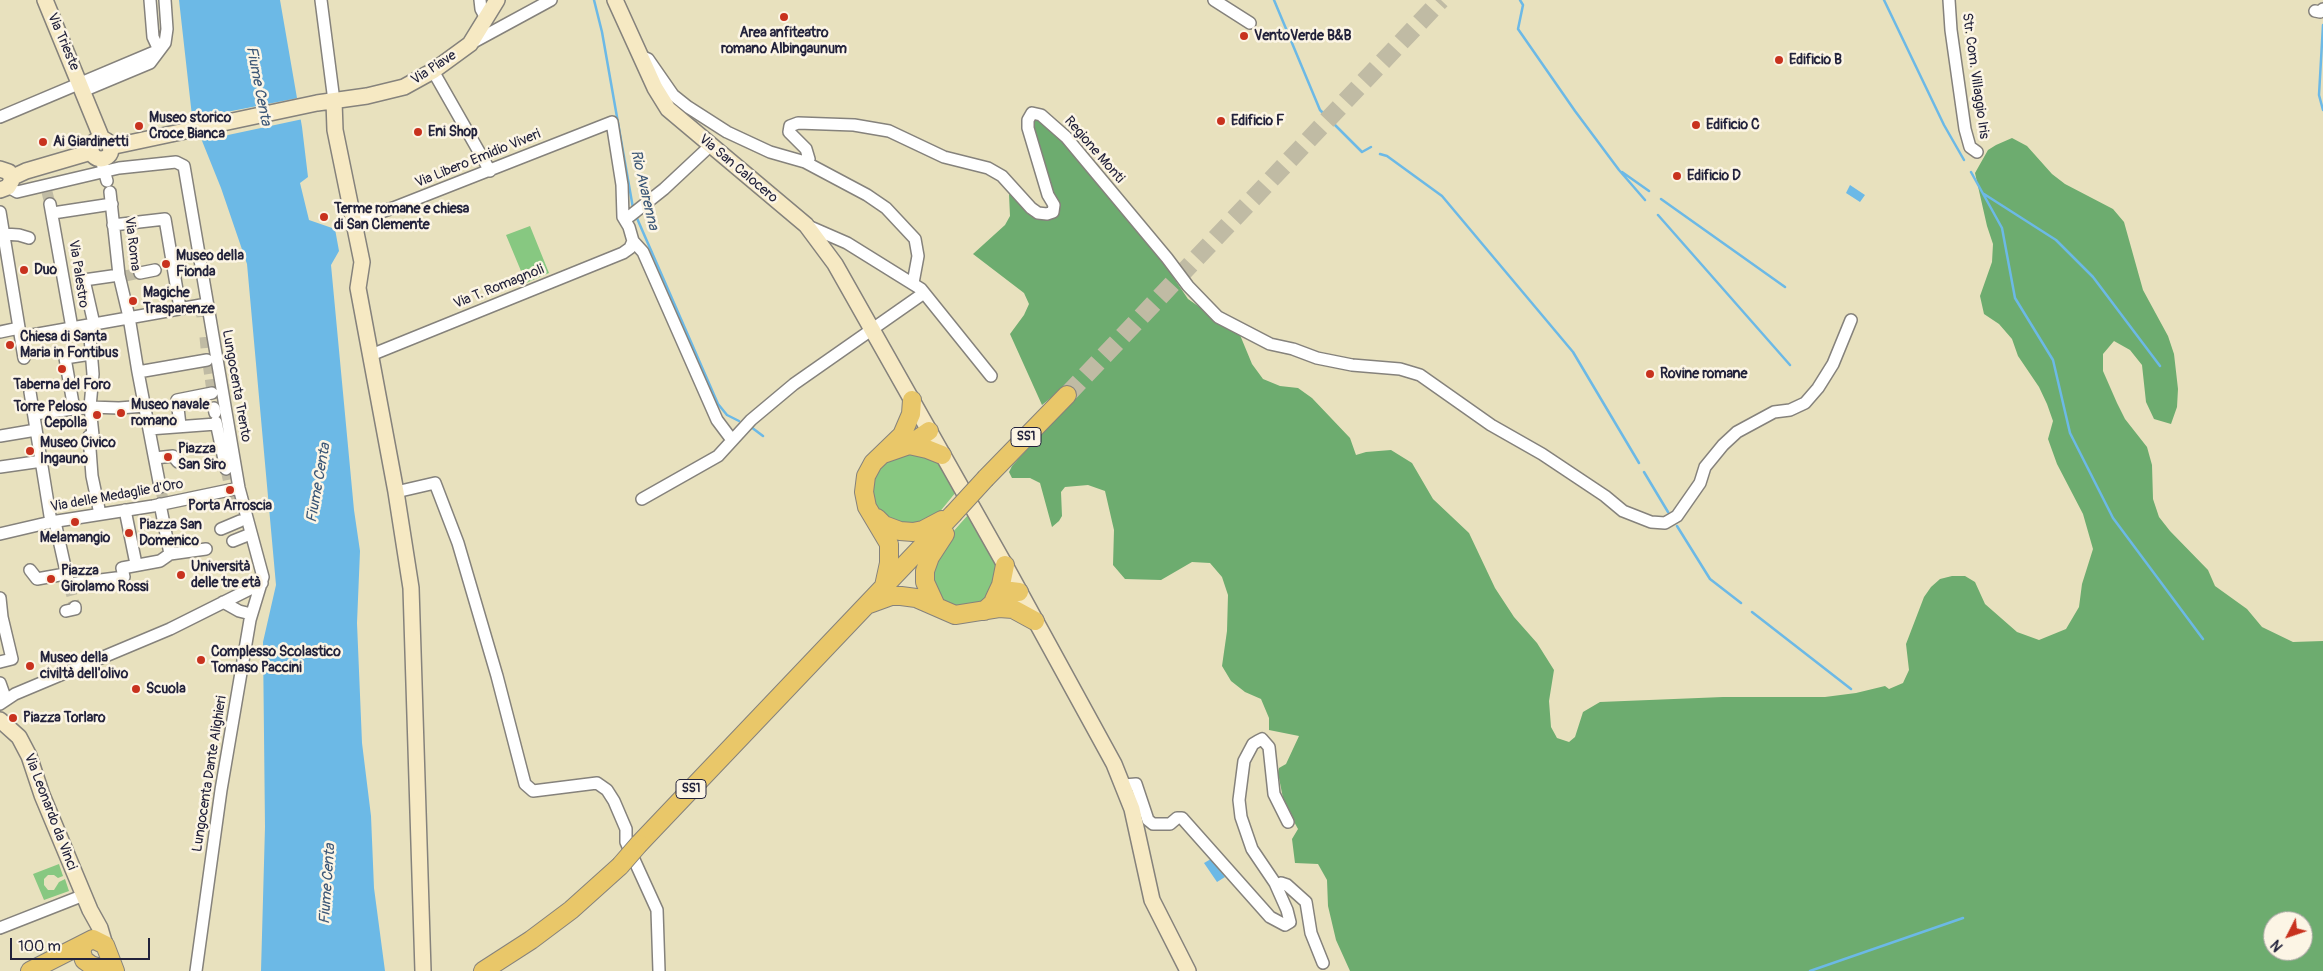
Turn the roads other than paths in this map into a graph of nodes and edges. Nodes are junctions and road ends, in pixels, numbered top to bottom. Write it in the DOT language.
graph roads {
  1 [pos="45,0"];
  2 [pos="150,0"];
  3 [pos="165,0"];
  4 [pos="320,0"];
  5 [pos="480,0"];
  6 [pos="497,0"];
  7 [pos="551,0"];
  8 [pos="615,0"];
  9 [pos="1214,0"];
  10 [pos="1949,0"];
  11 [pos="486,18"];
  12 [pos="1250,23"];
  13 [pos="470,44"];
  14 [pos="159,50"];
  15 [pos="641,56"];
  16 [pos="433,71"];
  17 [pos="82,88"];
  18 [pos="334,101"];
  19 [pos="0,117"];
  20 [pos="710,146"];
  21 [pos="1977,152"];
  22 [pos="104,162"];
  23 [pos="804,162"];
  24 [pos="490,171"];
  25 [pos="5,181"];
  26 [pos="112,208"];
  27 [pos="0,212"];
  28 [pos="630,216"];
  29 [pos="354,221"];
  30 [pos="113,225"];
  31 [pos="806,225"];
  32 [pos="4,234"];
  33 [pos="29,238"];
  34 [pos="633,241"];
  35 [pos="3,247"];
  36 [pos="173,267"];
  37 [pos="140,273"];
  38 [pos="122,276"];
  39 [pos="913,283"];
  40 [pos="924,293"];
  41 [pos="180,308"];
  42 [pos="203,308"];
  43 [pos="129,317"];
  44 [pos="1851,320"];
  45 [pos="92,324"];
  46 [pos="72,328"];
  47 [pos="872,330"];
  48 [pos="0,332"];
  49 [pos="20,333"];
  50 [pos="204,337"];
  51 [pos="91,354"];
  52 [pos="371,355"];
  53 [pos="24,358"];
  54 [pos="207,361"];
  55 [pos="138,372"];
  56 [pos="991,376"];
  57 [pos="30,392"];
  58 [pos="212,393"];
  59 [pos="1067,395"];
  60 [pos="912,400"];
  61 [pos="145,406"];
  62 [pos="90,407"];
  63 [pos="74,409"];
  64 [pos="34,414"];
  65 [pos="180,425"];
  66 [pos="149,428"];
  67 [pos="36,430"];
  68 [pos="929,431"];
  69 [pos="0,436"];
  70 [pos="732,440"];
  71 [pos="906,440"];
  72 [pos="942,455"];
  73 [pos="155,458"];
  74 [pos="42,461"];
  75 [pos="178,462"];
  76 [pos="0,467"];
  77 [pos="226,469"];
  78 [pos="160,487"];
  79 [pos="233,490"];
  80 [pos="396,492"];
  81 [pos="642,499"];
  82 [pos="160,504"];
  83 [pos="125,510"];
  84 [pos="104,514"];
  85 [pos="953,514"];
  86 [pos="872,515"];
  87 [pos="53,522"];
  88 [pos="221,529"];
  89 [pos="0,534"];
  90 [pos="233,541"];
  91 [pos="206,549"];
  92 [pos="170,554"];
  93 [pos="136,564"];
  94 [pos="1005,566"];
  95 [pos="66,572"];
  96 [pos="34,580"];
  97 [pos="262,582"];
  98 [pos="884,586"];
  99 [pos="1020,592"];
  100 [pos="223,602"];
  101 [pos="0,604"];
  102 [pos="864,606"];
  103 [pos="936,606"];
  104 [pos="992,606"];
  105 [pos="251,614"];
  106 [pos="1035,621"];
  107 [pos="0,662"];
  108 [pos="0,685"];
  109 [pos="3,702"];
  110 [pos="0,720"];
  111 [pos="1124,785"];
  112 [pos="1288,822"];
  113 [pos="1278,888"];
  114 [pos="84,896"];
  115 [pos="0,928"];
  116 [pos="96,954"];
  117 [pos="1323,963"];
  118 [pos="30,971"];
  119 [pos="115,971"];
  120 [pos="196,971"];
  121 [pos="422,971"];
  122 [pos="483,971"];
  123 [pos="659,971"];
  124 [pos="1188,971"];
  1 -- 17 [label="main road, Via Trieste"];
  2 -- 14 [label="street"];
  3 -- 14 [label="street"];
  4 -- 18 [label="street"];
  5 -- 11 [label="street"];
  6 -- 11 [label="main road, Via Piave"];
  7 -- 13 [label="street"];
  8 -- 15 [label="main road, Via San Calocero"];
  9 -- 12 [label="street"];
  10 -- 21 [label="street, Str. Com. Villaggio Iris"];
  11 -- 13 [label="main road, Via Piave"];
  13 -- 16 [label="main road, Via Piave"];
  14 -- 17 [label="street"];
  15 -- 20 [label="main road, Via San Calocero"];
  15 -- 23 [label="street"];
  16 -- 18 [label="main road, Via Piave"];
  16 -- 24 [label="street"];
  17 -- 19 [label="street"];
  17 -- 22 [label="main road, Via Trieste"];
  18 -- 22 [label="main road, Via Piave"];
  18 -- 29 [label="main road"];
  20 -- 28 [label="street"];
  20 -- 31 [label="main road, Via San Calocero"];
  22 -- 25 [label="main road, Via Piave"];
  22 -- 25 [label="street"];
  22 -- 26 [label="street, Via Roma"];
  22 -- 42 [label="street, Lungocenta Trento"];
  23 -- 39 [label="street"];
  23 -- 44 [label="street, Regione Monti"];
  24 -- 29 [label="street, Via Libero Emidio Viveri"];
  24 -- 34 [label="street, Via Libero Emidio Viveri"];
  26 -- 30 [label="street, Via Roma"];
  26 -- 46 [label="street, Via Palestro"];
  27 -- 32 [label="street"];
  29 -- 52 [label="main road"];
  30 -- 36 [label="street"];
  30 -- 38 [label="street, Via Roma"];
  31 -- 39 [label="street"];
  31 -- 47 [label="main road, Via San Calocero"];
  32 -- 33 [label="street"];
  32 -- 35 [label="street"];
  34 -- 52 [label="street, Via T. Romagnoli"];
  34 -- 70 [label="street"];
  35 -- 49 [label="street"];
  36 -- 37 [label="street"];
  36 -- 41 [label="street"];
  38 -- 43 [label="street, Via Roma"];
  38 -- 45 [label="street"];
  39 -- 40 [label="street"];
  40 -- 47 [label="street"];
  40 -- 56 [label="street"];
  41 -- 42 [label="street"];
  41 -- 43 [label="street"];
  42 -- 50 [label="street"];
  42 -- 79 [label="street, Lungocenta Trento"];
  43 -- 45 [label="street"];
  43 -- 55 [label="street, Via Roma"];
  45 -- 46 [label="street"];
  45 -- 51 [label="street"];
  46 -- 49 [label="street"];
  47 -- 60 [label="main road, Via San Calocero"];
  47 -- 70 [label="street"];
  48 -- 49 [label="street"];
  49 -- 53 [label="street"];
  51 -- 62 [label="street"];
  51 -- 63 [label="street"];
  52 -- 80 [label="main road"];
  54 -- 55 [label="street"];
  55 -- 61 [label="street, Via Roma"];
  57 -- 64 [label="street"];
  58 -- 65 [label="street"];
  59 -- 85 [label="main road, SS1, bridge"];
  60 -- 68 [label="main road, Via San Calocero"];
  60 -- 71 [label="main road"];
  61 -- 62 [label="street"];
  61 -- 66 [label="street, Via Roma"];
  62 -- 63 [label="street"];
  62 -- 84 [label="street"];
  63 -- 64 [label="street"];
  64 -- 67 [label="street"];
  65 -- 66 [label="street"];
  65 -- 77 [label="street"];
  66 -- 73 [label="street, Via Roma"];
  67 -- 69 [label="street"];
  67 -- 74 [label="street"];
  68 -- 71 [label="main road"];
  68 -- 72 [label="main road, Via San Calocero"];
  70 -- 81 [label="street"];
  71 -- 72 [label="main road"];
  71 -- 86 [label="main road"];
  72 -- 94 [label="main road, Via San Calocero"];
  73 -- 75 [label="street"];
  73 -- 78 [label="street, Via Roma"];
  74 -- 76 [label="street"];
  74 -- 87 [label="street"];
  79 -- 82 [label="street, Via delle Medaglie d'Oro"];
  79 -- 97 [label="street, Lungocenta Trento"];
  80 -- 121 [label="main road"];
  80 -- 123 [label="street"];
  82 -- 83 [label="street, Via delle Medaglie d'Oro"];
  82 -- 92 [label="street"];
  83 -- 84 [label="street, Via delle Medaglie d'Oro"];
  83 -- 93 [label="street"];
  84 -- 87 [label="street, Via delle Medaglie d'Oro"];
  85 -- 86 [label="main road"];
  85 -- 98 [label="main road, SS1"];
  85 -- 103 [label="main road"];
  86 -- 98 [label="main road"];
  87 -- 89 [label="street, Via delle Medaglie d'Oro"];
  87 -- 95 [label="street"];
  88 -- 90 [label="street"];
  91 -- 92 [label="street"];
  92 -- 93 [label="street"];
  93 -- 95 [label="street"];
  94 -- 99 [label="main road, Via San Calocero"];
  94 -- 104 [label="main road"];
  95 -- 96 [label="street"];
  97 -- 100 [label="street"];
  97 -- 105 [label="street, Lungocenta Dante Alighieri"];
  98 -- 102 [label="main road, SS1"];
  99 -- 104 [label="main road"];
  99 -- 106 [label="main road, Via San Calocero"];
  100 -- 105 [label="street"];
  100 -- 109 [label="street"];
  101 -- 107 [label="street"];
  102 -- 103 [label="main road"];
  102 -- 122 [label="main road, SS1, bridge"];
  103 -- 104 [label="main road"];
  104 -- 106 [label="main road"];
  105 -- 120 [label="street, Lungocenta Dante Alighieri"];
  106 -- 111 [label="main road, Via San Calocero"];
  108 -- 109 [label="street"];
  110 -- 114 [label="main road, Via Leonardo da Vinci"];
  111 -- 113 [label="street"];
  111 -- 124 [label="main road, Via San Calocero"];
  112 -- 113 [label="street"];
  113 -- 117 [label="street"];
  114 -- 115 [label="street"];
  114 -- 116 [label="main road, Via Leonardo da Vinci"];
  116 -- 118 [label="main road"];
  116 -- 119 [label="main road, Via Leonardo da Vinci"];
}
